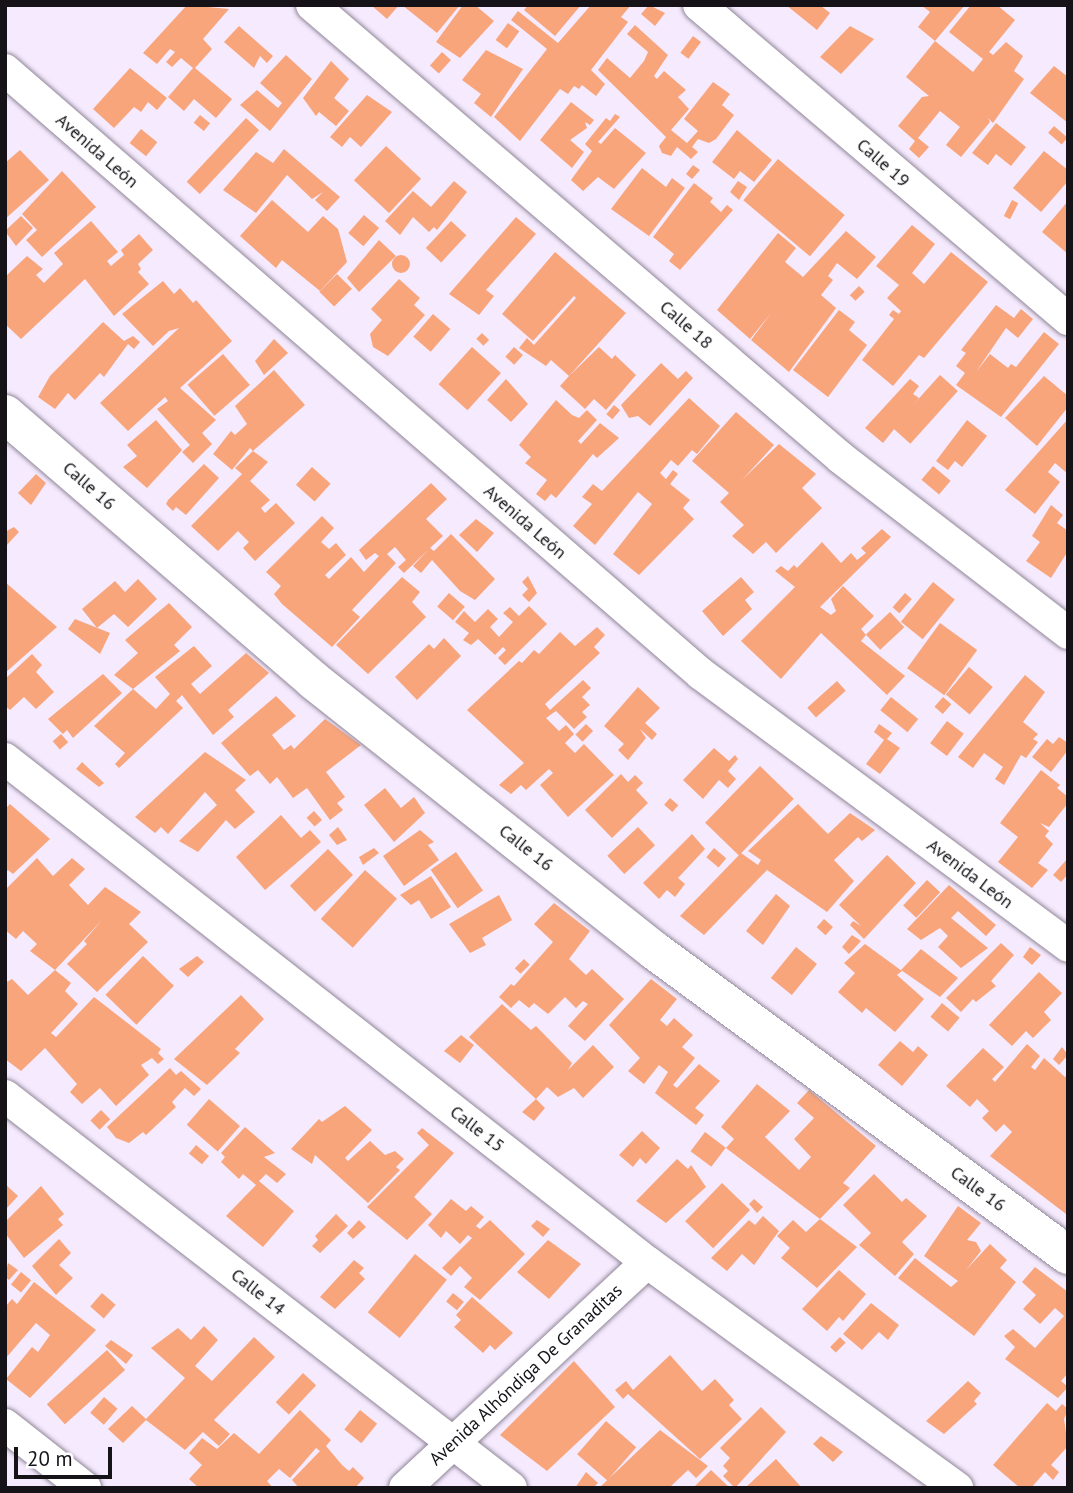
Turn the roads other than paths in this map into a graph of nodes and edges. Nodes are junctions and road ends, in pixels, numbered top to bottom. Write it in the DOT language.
graph roads {
  1 [pos="312,5"];
  2 [pos="699,5"];
  3 [pos="5,70"];
  4 [pos="1068,319"];
  5 [pos="5,414"];
  6 [pos="1068,633"];
  7 [pos="8,767"];
  8 [pos="1068,946"];
  9 [pos="5,1096"];
  10 [pos="1068,1255"];
  11 [pos="647,1262"];
  12 [pos="5,1424"];
  13 [pos="452,1444"];
  14 [pos="85,1488"];
  15 [pos="405,1488"];
  16 [pos="511,1488"];
  17 [pos="957,1488"];
  1 -- 6 [label="street, Calle 18"];
  2 -- 4 [label="street, Calle 19"];
  3 -- 8 [label="street, Avenida León"];
  5 -- 10 [label="street, Calle 16"];
  7 -- 11 [label="street, Calle 15"];
  9 -- 13 [label="street, Calle 14"];
  11 -- 13 [label="street, Avenida Alhóndiga De Granaditas"];
  11 -- 17 [label="street, Calle 15"];
  12 -- 14 [label="street"];
  13 -- 15 [label="street, Avenida Alhóndiga De Granaditas"];
  13 -- 16 [label="street, Calle 14"];
}
